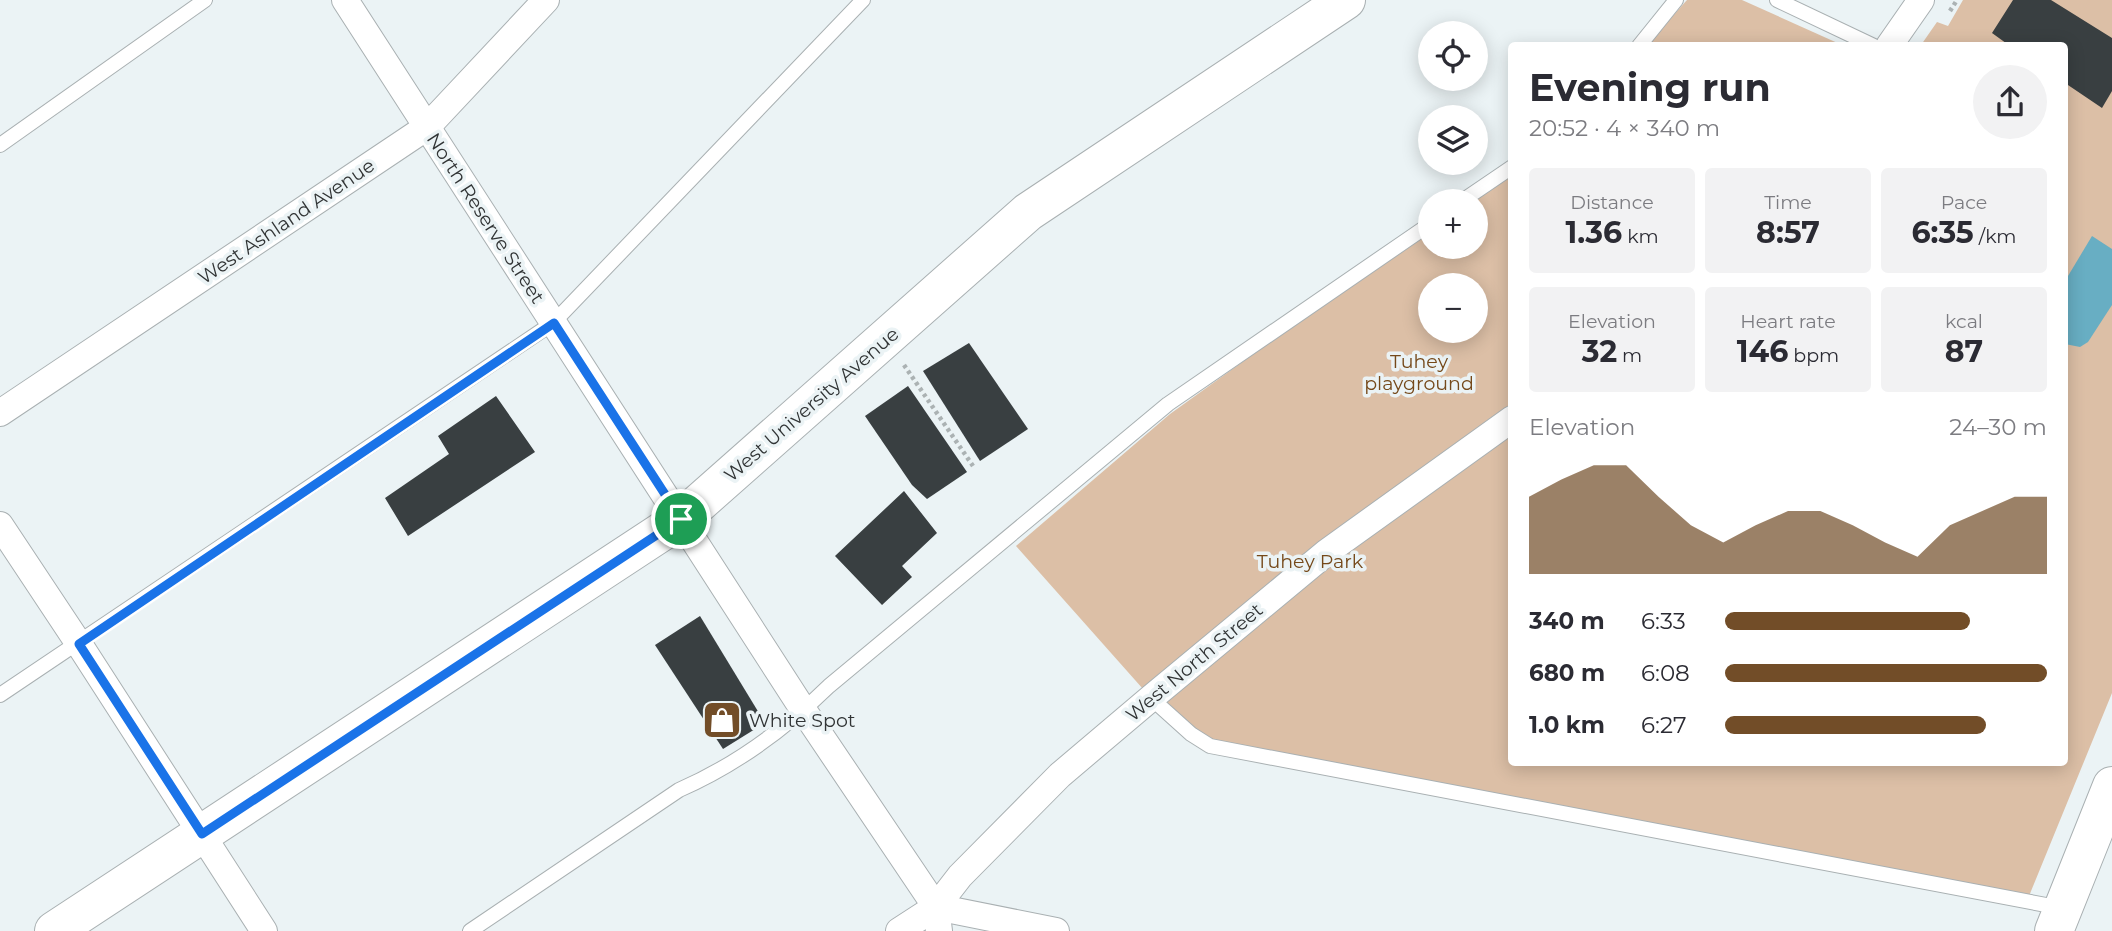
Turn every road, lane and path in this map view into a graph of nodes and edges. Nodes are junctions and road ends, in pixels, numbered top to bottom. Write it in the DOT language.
graph roads {
  1 [pos="205,0"];
  2 [pos="345,0"];
  3 [pos="546,0"];
  4 [pos="863,0"];
  5 [pos="1346,0"];
  6 [pos="1676,0"];
  7 [pos="1777,0"];
  8 [pos="1922,0"];
  9 [pos="1642,42"];
  10 [pos="1866,42"];
  11 [pos="1892,42"];
  12 [pos="427,127"];
  13 [pos="0,145"];
  14 [pos="1508,170"];
  15 [pos="1480,189"];
  16 [pos="1418,232"];
  17 [pos="554,323"];
  18 [pos="902,362"];
  19 [pos="0,413"];
  20 [pos="1508,422"];
  21 [pos="973,466"];
  22 [pos="681,519"];
  23 [pos="0,526"];
  24 [pos="79,644"];
  25 [pos="0,695"];
  26 [pos="1151,698"];
  27 [pos="804,711"];
  28 [pos="2112,786"];
  29 [pos="202,834"];
  30 [pos="937,919"];
  31 [pos="2058,919"];
  32 [pos="54,931"];
  33 [pos="264,931"];
  34 [pos="470,931"];
  35 [pos="899,931"];
  36 [pos="1056,931"];
  1 -- 13 [label="lane"];
  2 -- 12 [label="street, North Reserve Street"];
  3 -- 12 [label="street, West Ashland Avenue"];
  4 -- 17 [label="lane"];
  5 -- 22 [label="street, West University Avenue"];
  6 -- 9 [label="lane"];
  7 -- 10 [label="lane"];
  8 -- 11 [label="street"];
  12 -- 17 [label="street, North Reserve Street"];
  12 -- 19 [label="street, West Ashland Avenue"];
  14 -- 15 [label="lane"];
  16 -- 27 [label="lane"];
  17 -- 22 [label="street, North Reserve Street"];
  17 -- 24 [label="lane"];
  18 -- 21 [label="path"];
  20 -- 26 [label="street, West North Street"];
  22 -- 27 [label="street, North Reserve Street"];
  22 -- 29 [label="street, West University Avenue"];
  23 -- 24 [label="street"];
  24 -- 25 [label="lane"];
  24 -- 29 [label="street"];
  26 -- 30 [label="street, West North Street"];
  26 -- 31 [label="lane"];
  27 -- 30 [label="street, North Reserve Street"];
  27 -- 34 [label="lane"];
  28 -- 31 [label="street"];
  29 -- 32 [label="street, West University Avenue"];
  29 -- 33 [label="street"];
  30 -- 35 [label="street, West North Street"];
  30 -- 36 [label="street"];
}
